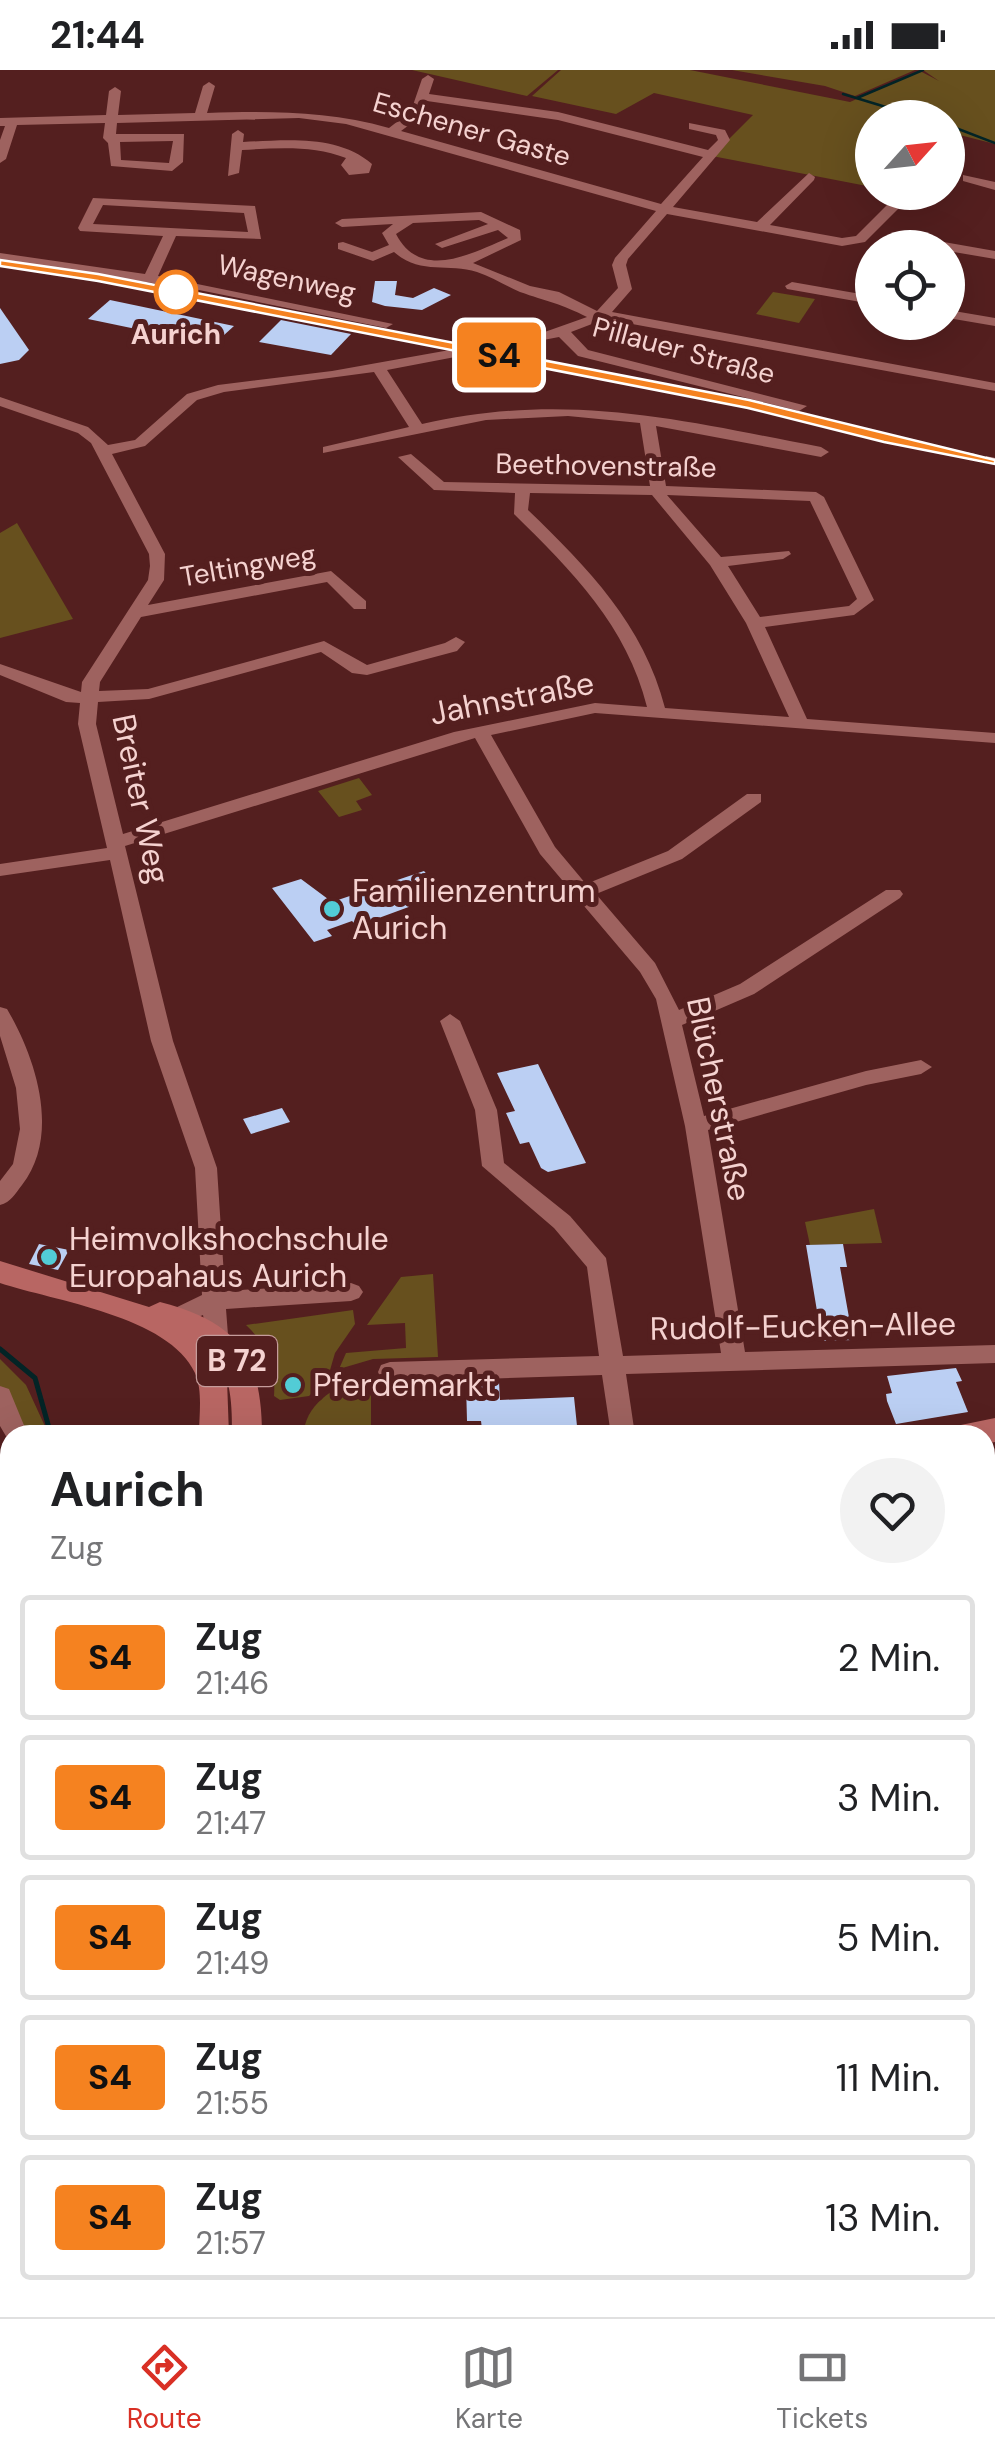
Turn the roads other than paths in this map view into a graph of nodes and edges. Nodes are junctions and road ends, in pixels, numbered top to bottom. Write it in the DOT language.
graph roads {
  1 [pos="428,78"];
  2 [pos="208,86"];
  3 [pos="114,92"];
  4 [pos="424,97"];
  5 [pos="200,116"];
  6 [pos="240,116"];
  7 [pos="109,118"];
  8 [pos="6,122"];
  9 [pos="693,126"];
  10 [pos="393,131"];
  11 [pos="110,138"];
  12 [pos="237,146"];
  13 [pos="712,155"];
  14 [pos="354,157"];
  15 [pos="0,159"];
  16 [pos="234,173"];
  17 [pos="810,176"];
  18 [pos="968,178"];
  19 [pos="995,186"];
  20 [pos="667,210"];
  21 [pos="889,210"];
  22 [pos="408,221"];
  23 [pos="342,223"];
  24 [pos="499,225"];
  25 [pos="760,227"];
  26 [pos="171,232"];
  27 [pos="442,244"];
  28 [pos="343,246"];
  29 [pos="395,248"];
  30 [pos="965,249"];
  31 [pos="995,254"];
  32 [pos="0,257"];
  33 [pos="460,264"];
  34 [pos="150,278"];
  35 [pos="792,286"];
  36 [pos="855,297"];
  37 [pos="600,316"];
  38 [pos="965,317"];
  39 [pos="995,322"];
  40 [pos="386,324"];
  41 [pos="564,332"];
  42 [pos="378,367"];
  43 [pos="995,388"];
  44 [pos="0,401"];
  45 [pos="798,406"];
  46 [pos="647,420"];
  47 [pos="418,429"];
  48 [pos="328,450"];
  49 [pos="103,451"];
  50 [pos="821,452"];
  51 [pos="406,457"];
  52 [pos="523,490"];
  53 [pos="658,492"];
  54 [pos="782,554"];
  55 [pos="718,562"];
  56 [pos="360,606"];
  57 [pos="135,613"];
  58 [pos="755,624"];
  59 [pos="456,642"];
  60 [pos="0,669"];
  61 [pos="88,697"];
  62 [pos="657,710"];
  63 [pos="800,722"];
  64 [pos="480,731"];
  65 [pos="995,738"];
  66 [pos="754,798"];
  67 [pos="116,848"];
  68 [pos="0,870"];
  69 [pos="581,893"];
  70 [pos="893,894"];
  71 [pos="0,1014"];
  72 [pos="674,1020"];
  73 [pos="450,1021"];
  74 [pos="921,1067"];
  75 [pos="696,1126"];
  76 [pos="0,1197"];
  77 [pos="0,1272"];
  78 [pos="351,1292"];
  79 [pos="213,1300"];
  80 [pos="129,1310"];
  81 [pos="178,1316"];
  82 [pos="216,1335"];
  83 [pos="995,1354"];
  84 [pos="734,1360"];
  85 [pos="613,1363"];
  86 [pos="390,1372"];
  87 [pos="0,1396"];
  88 [pos="12,1425"];
  89 [pos="214,1425"];
  90 [pos="247,1425"];
  91 [pos="621,1425"];
  1 -- 4 [label="street"];
  2 -- 5 [label="street"];
  3 -- 7 [label="street"];
  4 -- 10 [label="street"];
  4 -- 13 [label="street"];
  5 -- 6 [label="street, Eschener Gaste"];
  5 -- 7 [label="street, Eschener Gaste"];
  6 -- 10 [label="street, Eschener Gaste"];
  6 -- 12 [label="street"];
  7 -- 8 [label="street, Eschener Gaste"];
  7 -- 11 [label="street"];
  8 -- 15 [label="street"];
  9 -- 13 [label="street"];
  10 -- 20 [label="street, Eschener Gaste"];
  11 -- 11 [label="street"];
  12 -- 14 [label="street"];
  12 -- 16 [label="street"];
  13 -- 20 [label="street"];
  17 -- 25 [label="street"];
  18 -- 19 [label="street"];
  20 -- 25 [label="street, Eschener Gaste"];
  20 -- 37 [label="street"];
  21 -- 25 [label="street, Eschener Gaste"];
  22 -- 23 [label="street"];
  22 -- 24 [label="street"];
  22 -- 29 [label="street"];
  24 -- 27 [label="street"];
  24 -- 33 [label="street"];
  26 -- 26 [label="street"];
  26 -- 34 [label="street"];
  28 -- 29 [label="street"];
  29 -- 33 [label="street"];
  30 -- 31 [label="street"];
  32 -- 34 [label="street, Wagenweg"];
  33 -- 37 [label="street"];
  34 -- 40 [label="street, Wagenweg"];
  35 -- 36 [label="street"];
  37 -- 41 [label="street"];
  37 -- 43 [label="street"];
  38 -- 39 [label="street"];
  41 -- 42 [label="street"];
  41 -- 45 [label="street, Pillauer Straße"];
  42 -- 47 [label="street"];
  42 -- 49 [label="street"];
  44 -- 49 [label="street, Breiter Weg"];
  46 -- 47 [label="street"];
  46 -- 50 [label="street"];
  46 -- 53 [label="street"];
  47 -- 48 [label="street"];
  49 -- 57 [label="street, Breiter Weg"];
  51 -- 52 [label="street, Beethovenstraße"];
  52 -- 53 [label="street, Beethovenstraße"];
  52 -- 62 [label="street"];
  53 -- 55 [label="street"];
  53 -- 58 [label="street, Beethovenstraße"];
  54 -- 55 [label="street"];
  55 -- 58 [label="street"];
  56 -- 57 [label="street, Teltingweg"];
  57 -- 61 [label="street, Breiter Weg"];
  58 -- 63 [label="street"];
  59 -- 61 [label="street"];
  60 -- 61 [label="street"];
  61 -- 67 [label="street, Breiter Weg"];
  62 -- 63 [label="street, Jahnstraße"];
  62 -- 64 [label="street, Jahnstraße"];
  63 -- 65 [label="street, Jahnstraße"];
  64 -- 67 [label="street, Jahnstraße"];
  64 -- 69 [label="street, Blücherstraße"];
  66 -- 69 [label="street"];
  67 -- 68 [label="street, Jahnstraße"];
  67 -- 79 [label="street, Breiter Weg"];
  69 -- 72 [label="street, Blücherstraße"];
  70 -- 72 [label="street"];
  71 -- 76 [label="street"];
  72 -- 75 [label="street, Blücherstraße"];
  73 -- 85 [label="street"];
  74 -- 75 [label="street"];
  75 -- 84 [label="street, Blücherstraße"];
  77 -- 80 [label="main road, B 72"];
  78 -- 79 [label="street"];
  79 -- 81 [label="street"];
  79 -- 82 [label="street, Breiter Weg"];
  80 -- 81 [label="main road, B 72"];
  80 -- 89 [label="main road, B 72"];
  81 -- 82 [label="main road, B 72"];
  82 -- 90 [label="main road, B 72"];
  83 -- 84 [label="street, Rudolf-Eucken-Allee"];
  84 -- 85 [label="street, Rudolf-Eucken-Allee"];
  85 -- 86 [label="street, Rudolf-Eucken-Allee"];
  85 -- 91 [label="street"];
  87 -- 88 [label="street"];
}
